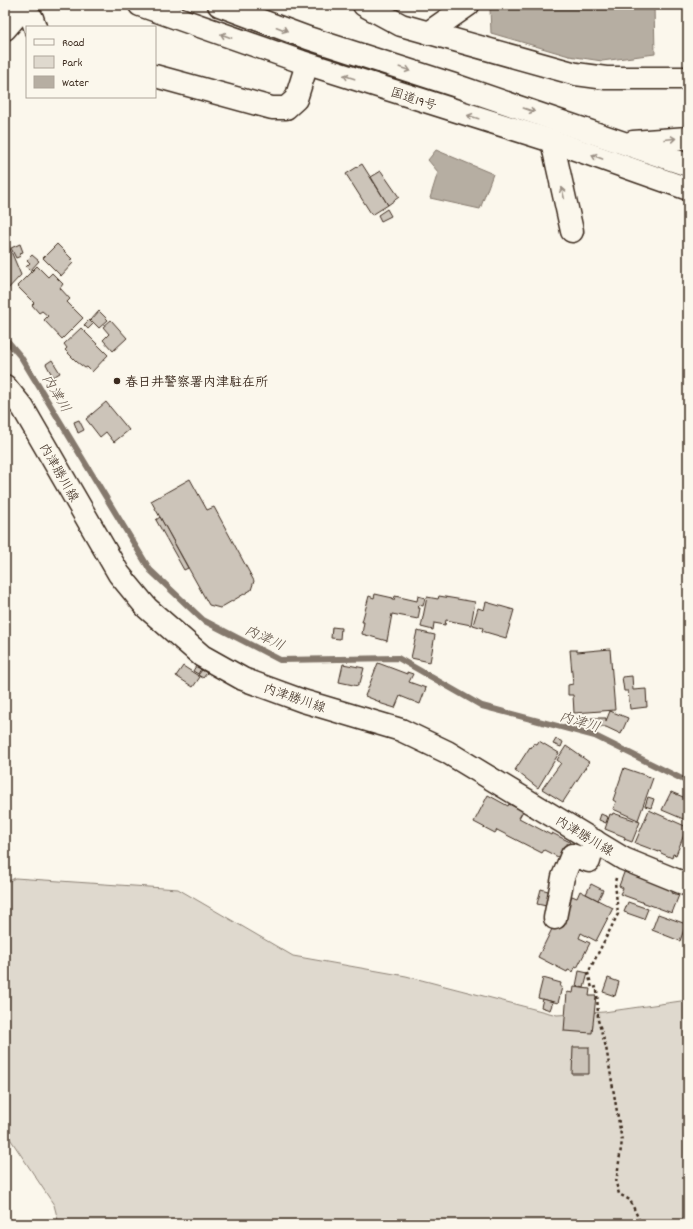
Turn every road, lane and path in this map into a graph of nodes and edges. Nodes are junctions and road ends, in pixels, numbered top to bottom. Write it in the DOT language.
graph roads {
  1 [pos="140,5"];
  2 [pos="219,5"];
  3 [pos="364,5"];
  4 [pos="468,5"];
  5 [pos="24,8"];
  6 [pos="36,26"];
  7 [pos="5,29"];
  8 [pos="428,33"];
  9 [pos="307,64"];
  10 [pos="156,76"];
  11 [pos="688,78"];
  12 [pos="688,138"];
  13 [pos="552,141"];
  14 [pos="624,143"];
  15 [pos="688,165"];
  16 [pos="688,189"];
  17 [pos="572,231"];
  18 [pos="5,386"];
  19 [pos="595,841"];
  20 [pos="624,859"];
  21 [pos="688,886"];
  22 [pos="555,918"];
  23 [pos="641,1224"];
  9 -- 1 [label="main road, 国道19号, one-way"];
  2 -- 14 [label="main road, 国道19号, one-way"];
  3 -- 8 [label="main road"];
  4 -- 8 [label="main road"];
  5 -- 6 [label="main road"];
  5 -- 7 [label="main road"];
  8 -- 11 [label="main road"];
  9 -- 10 [label="main road"];
  13 -- 9 [label="main road, 国道19号, one-way"];
  14 -- 12 [label="main road, one-way"];
  16 -- 13 [label="main road, 国道19号, one-way"];
  17 -- 13 [label="main road, one-way"];
  14 -- 15 [label="main road, 国道19号"];
  18 -- 19 [label="main road, 内津勝川線"];
  19 -- 20 [label="main road, 内津勝川線"];
  19 -- 22 [label="main road"];
  20 -- 21 [label="main road, 内津勝川線"];
  20 -- 23 [label="path"];
}
